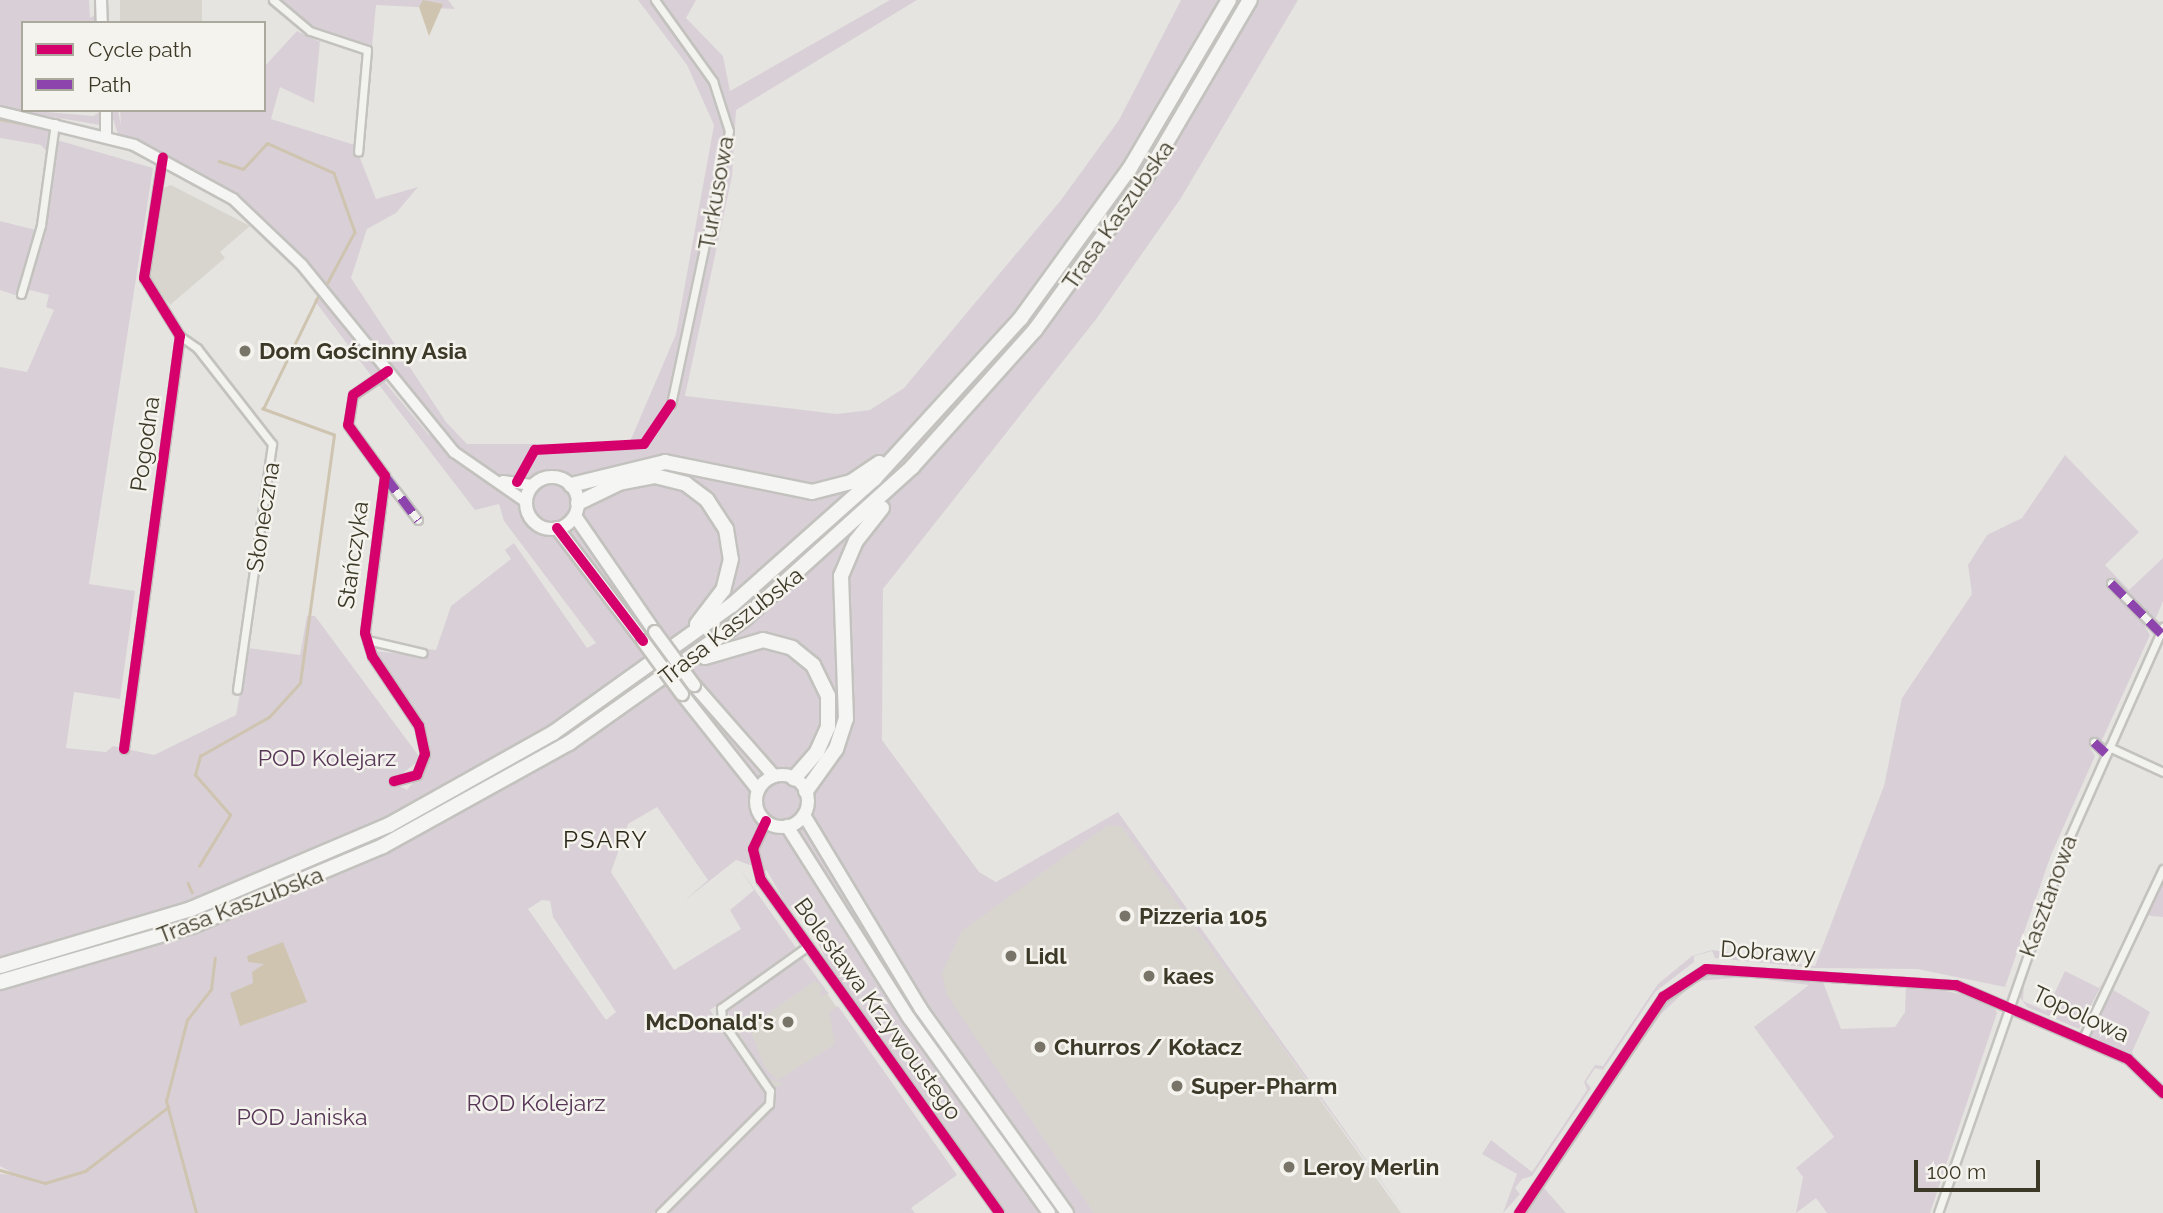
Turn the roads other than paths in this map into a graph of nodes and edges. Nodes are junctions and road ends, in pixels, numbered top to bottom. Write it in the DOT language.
graph roads {
  1 [pos="101,0"];
  2 [pos="274,0"];
  3 [pos="655,0"];
  4 [pos="1229,0"];
  5 [pos="1250,0"];
  6 [pos="102,21"];
  7 [pos="0,112"];
  8 [pos="106,112"];
  9 [pos="55,122"];
  10 [pos="106,135"];
  11 [pos="358,152"];
  12 [pos="163,157"];
  13 [pos="21,294"];
  14 [pos="180,336"];
  15 [pos="388,372"];
  16 [pos="671,404"];
  17 [pos="922,430"];
  18 [pos="912,467"];
  19 [pos="385,476"];
  20 [pos="487,476"];
  21 [pos="533,485"];
  22 [pos="571,485"];
  23 [pos="526,502"];
  24 [pos="576,510"];
  25 [pos="418,520"];
  26 [pos="557,528"];
  27 [pos="2111,583"];
  28 [pos="2162,631"];
  29 [pos="367,639"];
  30 [pos="672,651"];
  31 [pos="423,653"];
  32 [pos="666,677"];
  33 [pos="237,690"];
  34 [pos="2094,742"];
  35 [pos="124,749"];
  36 [pos="2108,750"];
  37 [pos="2163,772"];
  38 [pos="774,776"];
  39 [pos="794,778"];
  40 [pos="394,781"];
  41 [pos="758,790"];
  42 [pos="806,791"];
  43 [pos="804,814"];
  44 [pos="766,821"];
  45 [pos="787,826"];
  46 [pos="2163,869"];
  47 [pos="808,946"];
  48 [pos="0,967"];
  49 [pos="0,982"];
  50 [pos="2009,1003"];
  51 [pos="2082,1038"];
  52 [pos="2163,1093"];
  53 [pos="660,1213"];
  54 [pos="999,1213"];
  55 [pos="1049,1213"];
  56 [pos="1067,1213"];
  57 [pos="1519,1213"];
  58 [pos="1938,1213"];
  1 -- 6 [label="main road"];
  2 -- 11 [label="street"];
  3 -- 16 [label="street, Turkusowa"];
  4 -- 17 [label="highway, Trasa Kaszubska"];
  5 -- 18 [label="highway, Trasa Kaszubska"];
  7 -- 9 [label="main road"];
  8 -- 10 [label="main road"];
  9 -- 10 [label="main road"];
  9 -- 13 [label="street"];
  10 -- 12 [label="main road"];
  12 -- 14 [label="street"];
  12 -- 15 [label="main road"];
  14 -- 33 [label="street, Słoneczna"];
  14 -- 35 [label="street, Pogodna"];
  15 -- 19 [label="street, Stańczyka"];
  15 -- 20 [label="main road"];
  17 -- 22 [label="highway"];
  17 -- 30 [label="highway, Trasa Kaszubska"];
  18 -- 32 [label="highway, Trasa Kaszubska"];
  18 -- 42 [label="highway"];
  19 -- 25 [label="street, Stańczyka"];
  19 -- 29 [label="street, Stańczyka"];
  20 -- 21 [label="main road"];
  20 -- 23 [label="main road"];
  21 -- 22 [label="main road"];
  21 -- 23 [label="main road"];
  22 -- 24 [label="main road"];
  23 -- 26 [label="main road"];
  24 -- 26 [label="main road"];
  24 -- 30 [label="highway"];
  24 -- 38 [label="main road, bridge"];
  26 -- 41 [label="main road, bridge"];
  27 -- 28 [label="street"];
  28 -- 36 [label="street, Kasztanowa"];
  29 -- 31 [label="street, Stańczyka"];
  29 -- 40 [label="street, Stańczyka"];
  30 -- 48 [label="highway, Trasa Kaszubska"];
  32 -- 39 [label="highway"];
  32 -- 49 [label="highway, Trasa Kaszubska"];
  34 -- 36 [label="street"];
  36 -- 37 [label="street"];
  36 -- 50 [label="street, Kasztanowa"];
  38 -- 39 [label="main road"];
  38 -- 41 [label="main road"];
  39 -- 42 [label="main road"];
  41 -- 44 [label="main road"];
  42 -- 43 [label="main road"];
  43 -- 45 [label="main road"];
  43 -- 56 [label="main road"];
  44 -- 45 [label="main road"];
  44 -- 47 [label="street, Bolesława Krzywoustego"];
  45 -- 55 [label="main road"];
  46 -- 51 [label="street"];
  47 -- 53 [label="street"];
  47 -- 54 [label="street, Bolesława Krzywoustego"];
  50 -- 51 [label="street, Topolowa"];
  50 -- 57 [label="street, Dobrawy"];
  50 -- 58 [label="street, Kasztanowa"];
  51 -- 52 [label="street, Topolowa"];
}
